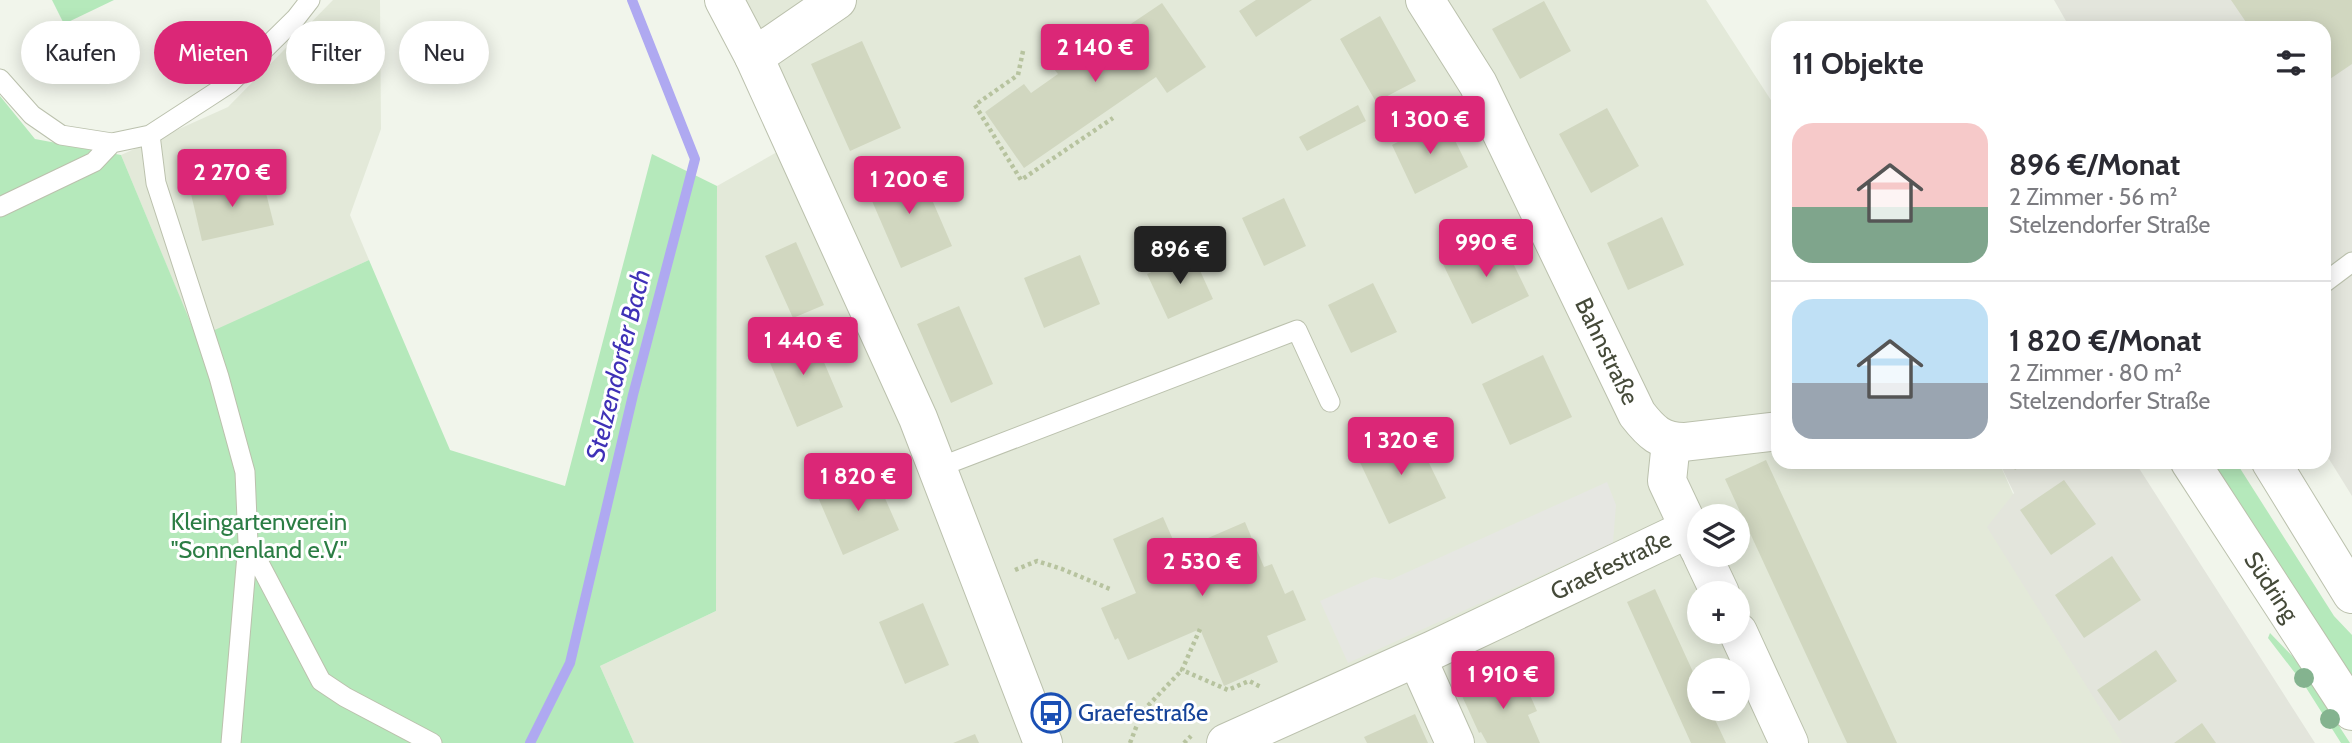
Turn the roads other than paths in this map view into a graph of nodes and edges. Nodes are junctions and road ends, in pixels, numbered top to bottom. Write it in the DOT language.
graph roads {
  1 [pos="310,0"];
  2 [pos="724,0"];
  3 [pos="837,0"];
  4 [pos="1425,0"];
  5 [pos="754,57"];
  6 [pos="0,79"];
  7 [pos="150,135"];
  8 [pos="112,143"];
  9 [pos="0,207"];
  10 [pos="2352,262"];
  11 [pos="2331,277"];
  12 [pos="1330,402"];
  13 [pos="1771,432"];
  14 [pos="1671,442"];
  15 [pos="937,468"];
  16 [pos="2195,469"];
  17 [pos="2275,469"];
  18 [pos="1687,523"];
  19 [pos="248,543"];
  20 [pos="1687,548"];
  21 [pos="2352,594"];
  22 [pos="1744,644"];
  23 [pos="1417,657"];
  24 [pos="2352,711"];
  25 [pos="230,743"];
  26 [pos="432,743"];
  27 [pos="1043,743"];
  28 [pos="1226,743"];
  29 [pos="1455,743"];
  30 [pos="1789,743"];
  1 -- 7 [label="lane"];
  2 -- 5 [label="street"];
  3 -- 5 [label="street"];
  4 -- 14 [label="street, Bahnstraße"];
  5 -- 15 [label="street"];
  6 -- 8 [label="lane"];
  7 -- 8 [label="lane"];
  7 -- 19 [label="lane"];
  8 -- 9 [label="lane"];
  10 -- 11 [label="lane"];
  12 -- 15 [label="lane"];
  13 -- 14 [label="street"];
  14 -- 18 [label="street"];
  15 -- 27 [label="street"];
  16 -- 24 [label="street, Südring"];
  17 -- 21 [label="street"];
  19 -- 25 [label="lane"];
  19 -- 26 [label="lane"];
  20 -- 23 [label="street, Graefestraße"];
  22 -- 30 [label="street"];
  23 -- 28 [label="street, Graefestraße"];
  23 -- 29 [label="street"];
}
